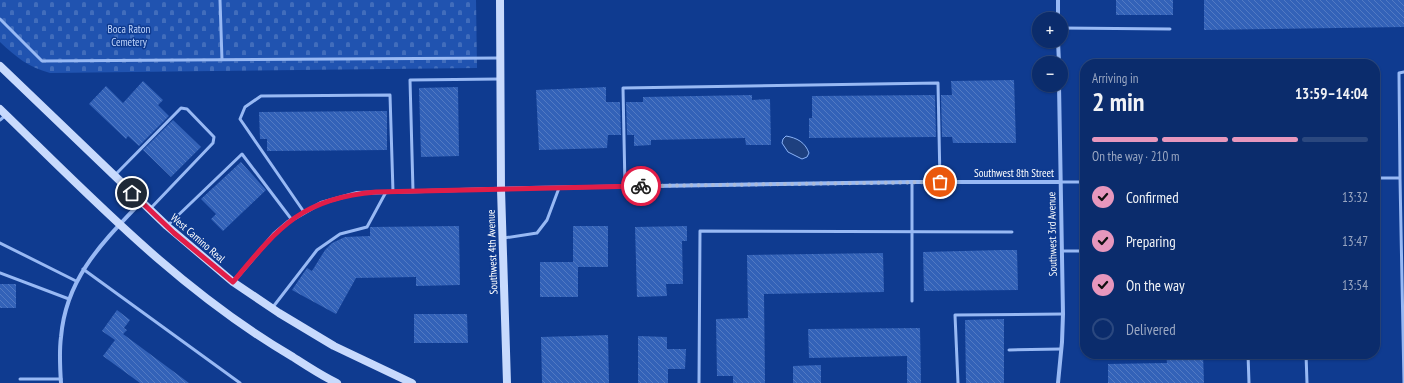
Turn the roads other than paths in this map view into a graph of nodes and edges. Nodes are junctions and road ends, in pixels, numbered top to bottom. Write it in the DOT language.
graph roads {
  1 [pos="220,0"];
  2 [pos="500,0"];
  3 [pos="1058,0"];
  4 [pos="1058,12"];
  5 [pos="0,19"];
  6 [pos="1068,28"];
  7 [pos="1170,28"];
  8 [pos="501,58"];
  9 [pos="222,60"];
  10 [pos="0,66"];
  11 [pos="1404,72"];
  12 [pos="501,79"];
  13 [pos="1059,92"];
  14 [pos="0,109"];
  15 [pos="3,118"];
  16 [pos="114,176"];
  17 [pos="1380,178"];
  18 [pos="1400,178"];
  19 [pos="912,182"];
  20 [pos="940,182"];
  21 [pos="1061,182"];
  22 [pos="1080,182"];
  23 [pos="625,187"];
  24 [pos="559,188"];
  25 [pos="501,189"];
  26 [pos="413,191"];
  27 [pos="386,192"];
  28 [pos="393,192"];
  29 [pos="141,202"];
  30 [pos="150,210"];
  31 [pos="304,212"];
  32 [pos="292,220"];
  33 [pos="119,224"];
  34 [pos="167,226"];
  35 [pos="912,232"];
  36 [pos="1012,232"];
  37 [pos="503,238"];
  38 [pos="0,243"];
  39 [pos="1062,251"];
  40 [pos="1080,251"];
  41 [pos="83,269"];
  42 [pos="0,273"];
  43 [pos="76,281"];
  44 [pos="233,282"];
  45 [pos="1403,287"];
  46 [pos="69,299"];
  47 [pos="912,301"];
  48 [pos="271,308"];
  49 [pos="1063,314"];
  50 [pos="1061,349"];
  51 [pos="1009,350"];
  52 [pos="1248,359"];
  53 [pos="1306,359"];
  54 [pos="20,379"];
  55 [pos="61,381"];
  56 [pos="334,382"];
  57 [pos="240,383"];
  58 [pos="412,383"];
  59 [pos="507,383"];
  60 [pos="699,383"];
  61 [pos="958,383"];
  62 [pos="1058,383"];
  63 [pos="1249,383"];
  64 [pos="1307,383"];
  65 [pos="1404,383"];
  1 -- 9 [label="lane"];
  2 -- 8 [label="street, Southwest 4th Avenue"];
  3 -- 4 [label="street"];
  5 -- 9 [label="lane"];
  6 -- 7 [label="lane"];
  8 -- 9 [label="lane"];
  8 -- 12 [label="street, Southwest 4th Avenue"];
  10 -- 16 [label="street, West Camino Real"];
  11 -- 18 [label="lane"];
  12 -- 25 [label="street, Southwest 4th Avenue"];
  12 -- 26 [label="lane"];
  13 -- 21 [label="street, Southwest 3rd Avenue"];
  14 -- 15 [label="street"];
  15 -- 33 [label="street"];
  16 -- 29 [label="street, West Camino Real"];
  16 -- 30 [label="lane"];
  17 -- 18 [label="lane"];
  18 -- 45 [label="lane"];
  19 -- 20 [label="street, Southwest 8th Street"];
  19 -- 23 [label="street, Southwest 8th Street"];
  19 -- 35 [label="lane"];
  20 -- 21 [label="street, Southwest 8th Street"];
  20 -- 23 [label="lane"];
  21 -- 22 [label="lane"];
  21 -- 39 [label="street, Southwest 3rd Avenue"];
  23 -- 24 [label="street, Southwest 8th Street"];
  24 -- 25 [label="street, Southwest 8th Street"];
  24 -- 37 [label="lane"];
  25 -- 26 [label="street, Southwest 8th Street"];
  25 -- 37 [label="street, Southwest 4th Avenue"];
  26 -- 28 [label="street, Southwest 8th Street"];
  27 -- 28 [label="street, Southwest 8th Street"];
  27 -- 31 [label="street, Southwest 8th Street"];
  27 -- 48 [label="lane"];
  28 -- 31 [label="lane"];
  29 -- 30 [label="street, West Camino Real"];
  29 -- 33 [label="street"];
  30 -- 34 [label="street, West Camino Real"];
  31 -- 32 [label="street, Southwest 8th Street"];
  32 -- 34 [label="lane"];
  32 -- 44 [label="street, Southwest 8th Street"];
  33 -- 41 [label="street"];
  33 -- 56 [label="street"];
  34 -- 44 [label="street, West Camino Real"];
  35 -- 36 [label="lane"];
  35 -- 47 [label="lane"];
  35 -- 60 [label="lane"];
  37 -- 59 [label="street, Southwest 4th Avenue"];
  38 -- 43 [label="lane"];
  39 -- 40 [label="lane"];
  39 -- 49 [label="street, Southwest 3rd Avenue"];
  41 -- 43 [label="street"];
  41 -- 57 [label="lane"];
  42 -- 46 [label="lane"];
  43 -- 46 [label="street"];
  44 -- 48 [label="street, West Camino Real"];
  45 -- 65 [label="lane"];
  46 -- 55 [label="street"];
  48 -- 58 [label="street, West Camino Real"];
  49 -- 50 [label="street, Southwest 3rd Avenue"];
  49 -- 61 [label="lane"];
  50 -- 51 [label="lane"];
  50 -- 62 [label="street, Southwest 3rd Avenue"];
  52 -- 63 [label="lane"];
  53 -- 64 [label="lane"];
  54 -- 55 [label="lane"];
}
